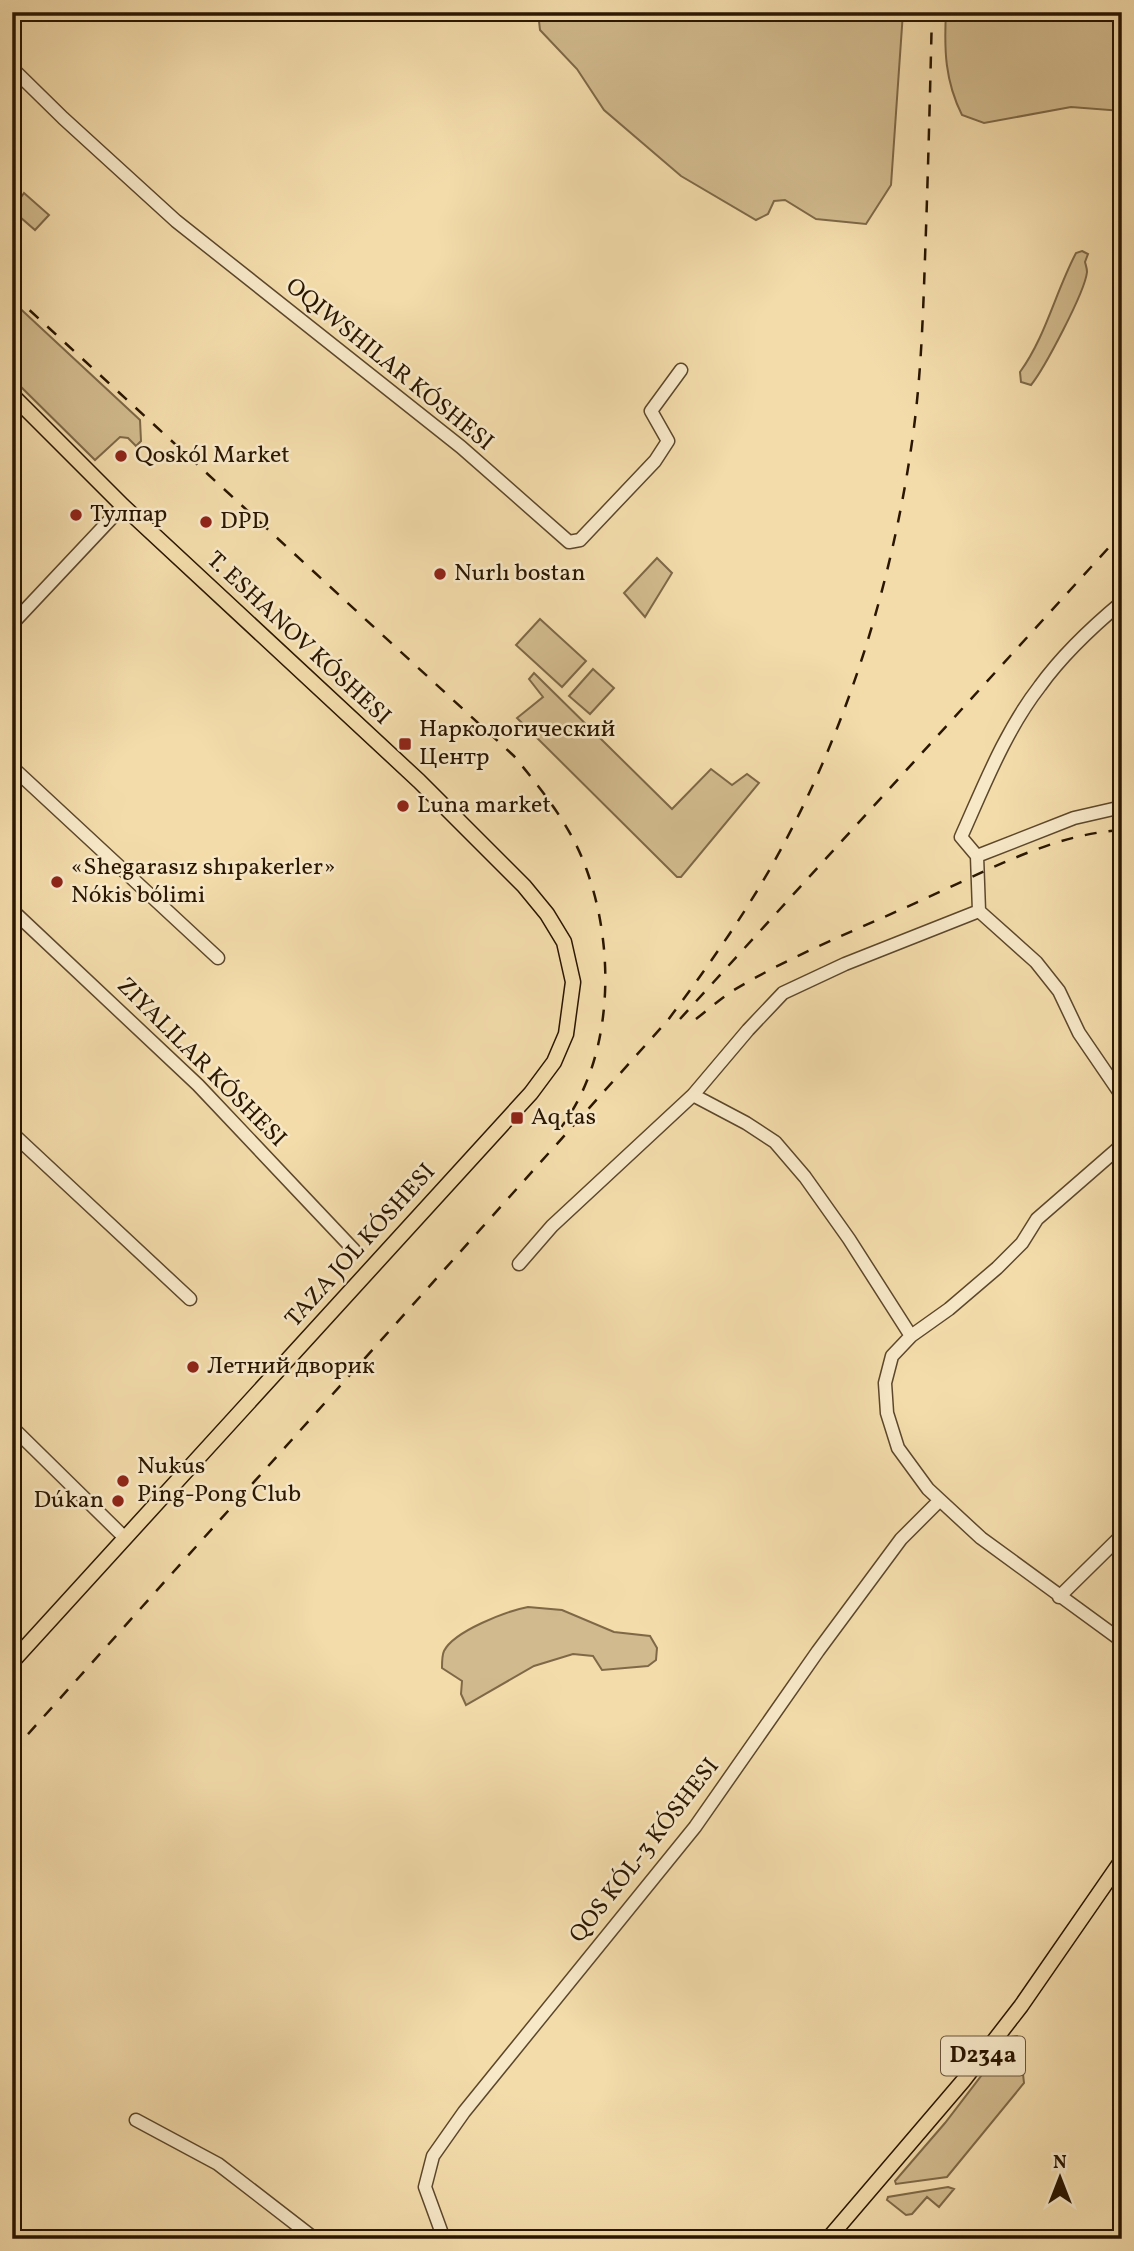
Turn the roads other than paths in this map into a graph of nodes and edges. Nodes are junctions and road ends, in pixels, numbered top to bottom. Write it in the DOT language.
graph roads {
  1 [pos="12,68"];
  2 [pos="681,370"];
  3 [pos="12,395"];
  4 [pos="123,506"];
  5 [pos="1122,602"];
  6 [pos="12,624"];
  7 [pos="12,767"];
  8 [pos="1122,807"];
  9 [pos="977,856"];
  10 [pos="524,886"];
  11 [pos="12,910"];
  12 [pos="979,911"];
  13 [pos="218,958"];
  14 [pos="693,1095"];
  15 [pos="1122,1096"];
  16 [pos="12,1133"];
  17 [pos="1122,1145"];
  18 [pos="355,1250"];
  19 [pos="519,1264"];
  20 [pos="190,1299"];
  21 [pos="911,1336"];
  22 [pos="12,1427"];
  23 [pos="940,1500"];
  24 [pos="1122,1535"];
  25 [pos="125,1538"];
  26 [pos="1059,1597"];
  27 [pos="1122,1641"];
  28 [pos="12,1662"];
  29 [pos="1122,1860"];
  30 [pos="136,2120"];
  31 [pos="315,2239"];
  32 [pos="444,2239"];
  33 [pos="828,2239"];
  1 -- 2 [label="street"];
  3 -- 4 [label="main road, T. ESHANOV KÓSHESI"];
  4 -- 6 [label="street"];
  4 -- 10 [label="main road, T. ESHANOV KÓSHESI"];
  5 -- 9 [label="street"];
  7 -- 13 [label="street"];
  8 -- 9 [label="street"];
  9 -- 12 [label="street"];
  10 -- 25 [label="main road, TAZA JOL KÓSHESI"];
  11 -- 18 [label="street"];
  12 -- 14 [label="street"];
  12 -- 15 [label="street"];
  14 -- 19 [label="street"];
  14 -- 21 [label="street"];
  16 -- 20 [label="street"];
  17 -- 21 [label="street"];
  21 -- 23 [label="street"];
  22 -- 25 [label="street"];
  23 -- 26 [label="street"];
  23 -- 32 [label="street, QOS KÓL-3 KÓSHESI"];
  24 -- 26 [label="street"];
  25 -- 28 [label="main road, TAZA JOL KÓSHESI"];
  26 -- 27 [label="street"];
  29 -- 33 [label="main road, D234a"];
  30 -- 31 [label="street"];
}
